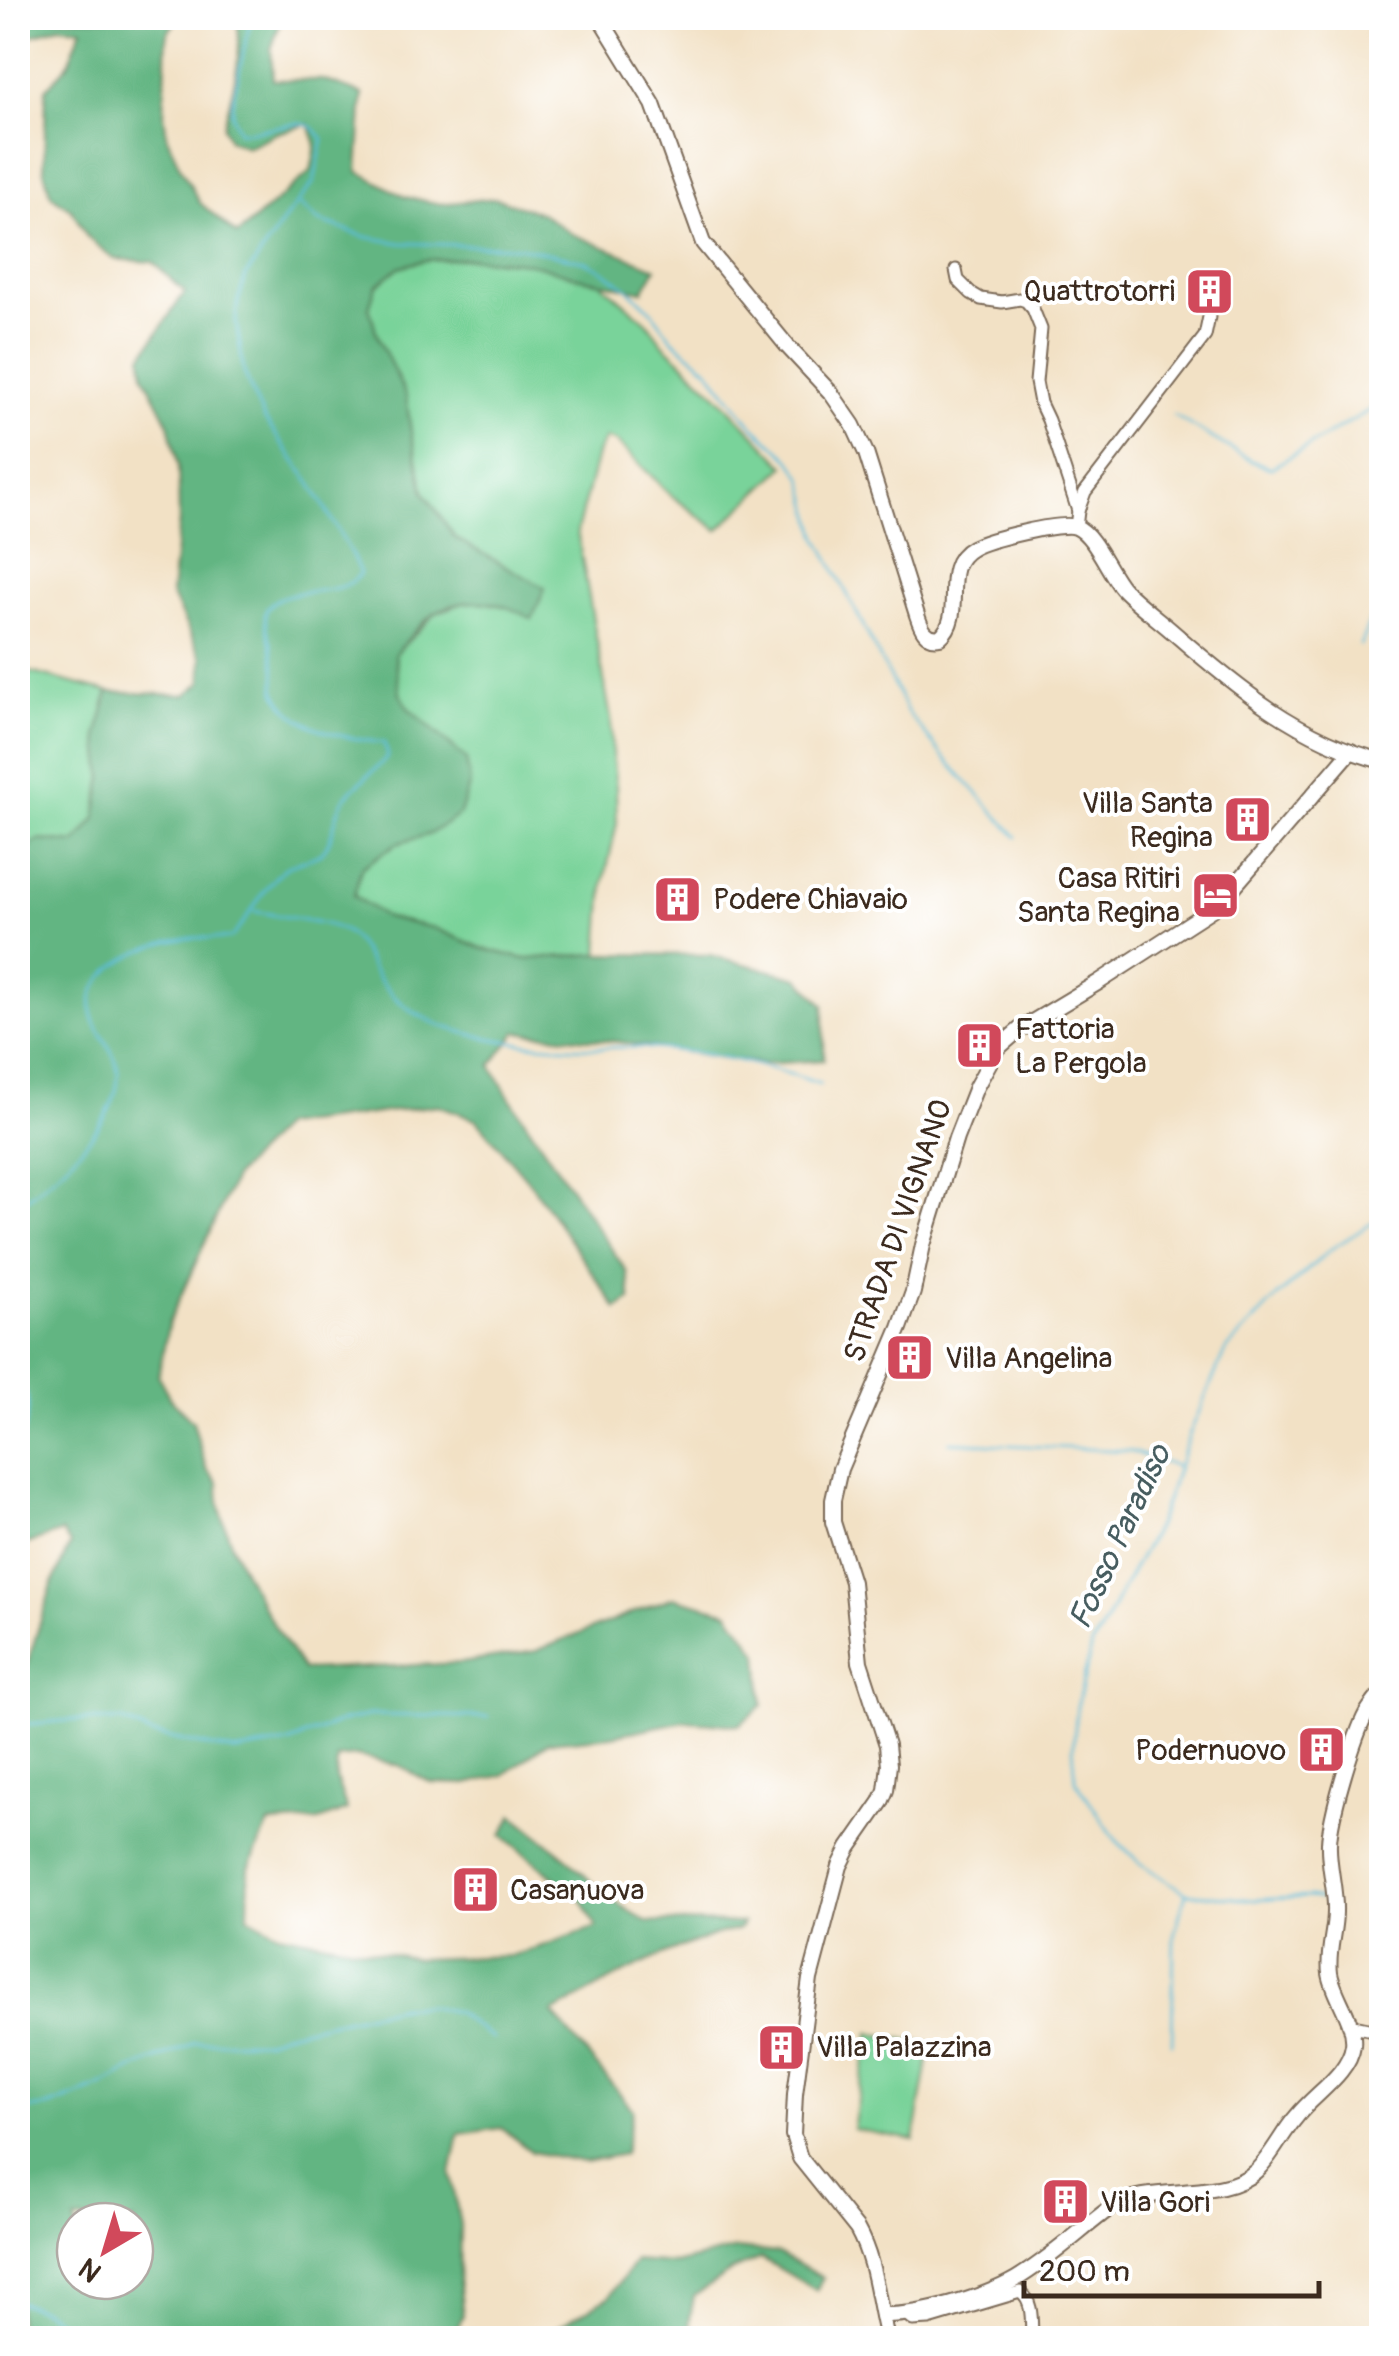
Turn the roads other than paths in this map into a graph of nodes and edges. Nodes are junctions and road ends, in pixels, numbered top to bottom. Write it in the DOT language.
graph roads {
  1 [pos="600,18"];
  2 [pos="956,270"];
  3 [pos="1209,317"];
  4 [pos="1078,510"];
  5 [pos="1076,527"];
  6 [pos="1352,751"];
  7 [pos="1382,760"];
  8 [pos="1382,1694"];
  9 [pos="1350,2025"];
  10 [pos="1382,2032"];
  11 [pos="882,2314"];
  12 [pos="906,2314"];
  13 [pos="887,2338"];
  14 [pos="1032,2338"];
  1 -- 5 [label="street"];
  2 -- 4 [label="street"];
  3 -- 4 [label="street"];
  4 -- 5 [label="street"];
  5 -- 6 [label="street"];
  6 -- 7 [label="street"];
  6 -- 11 [label="street, STRADA DI VIGNANO"];
  8 -- 9 [label="street"];
  9 -- 10 [label="street"];
  9 -- 12 [label="street"];
  11 -- 12 [label="street"];
  11 -- 13 [label="street, STRADA DI VIGNANO"];
  12 -- 14 [label="street"];
}
